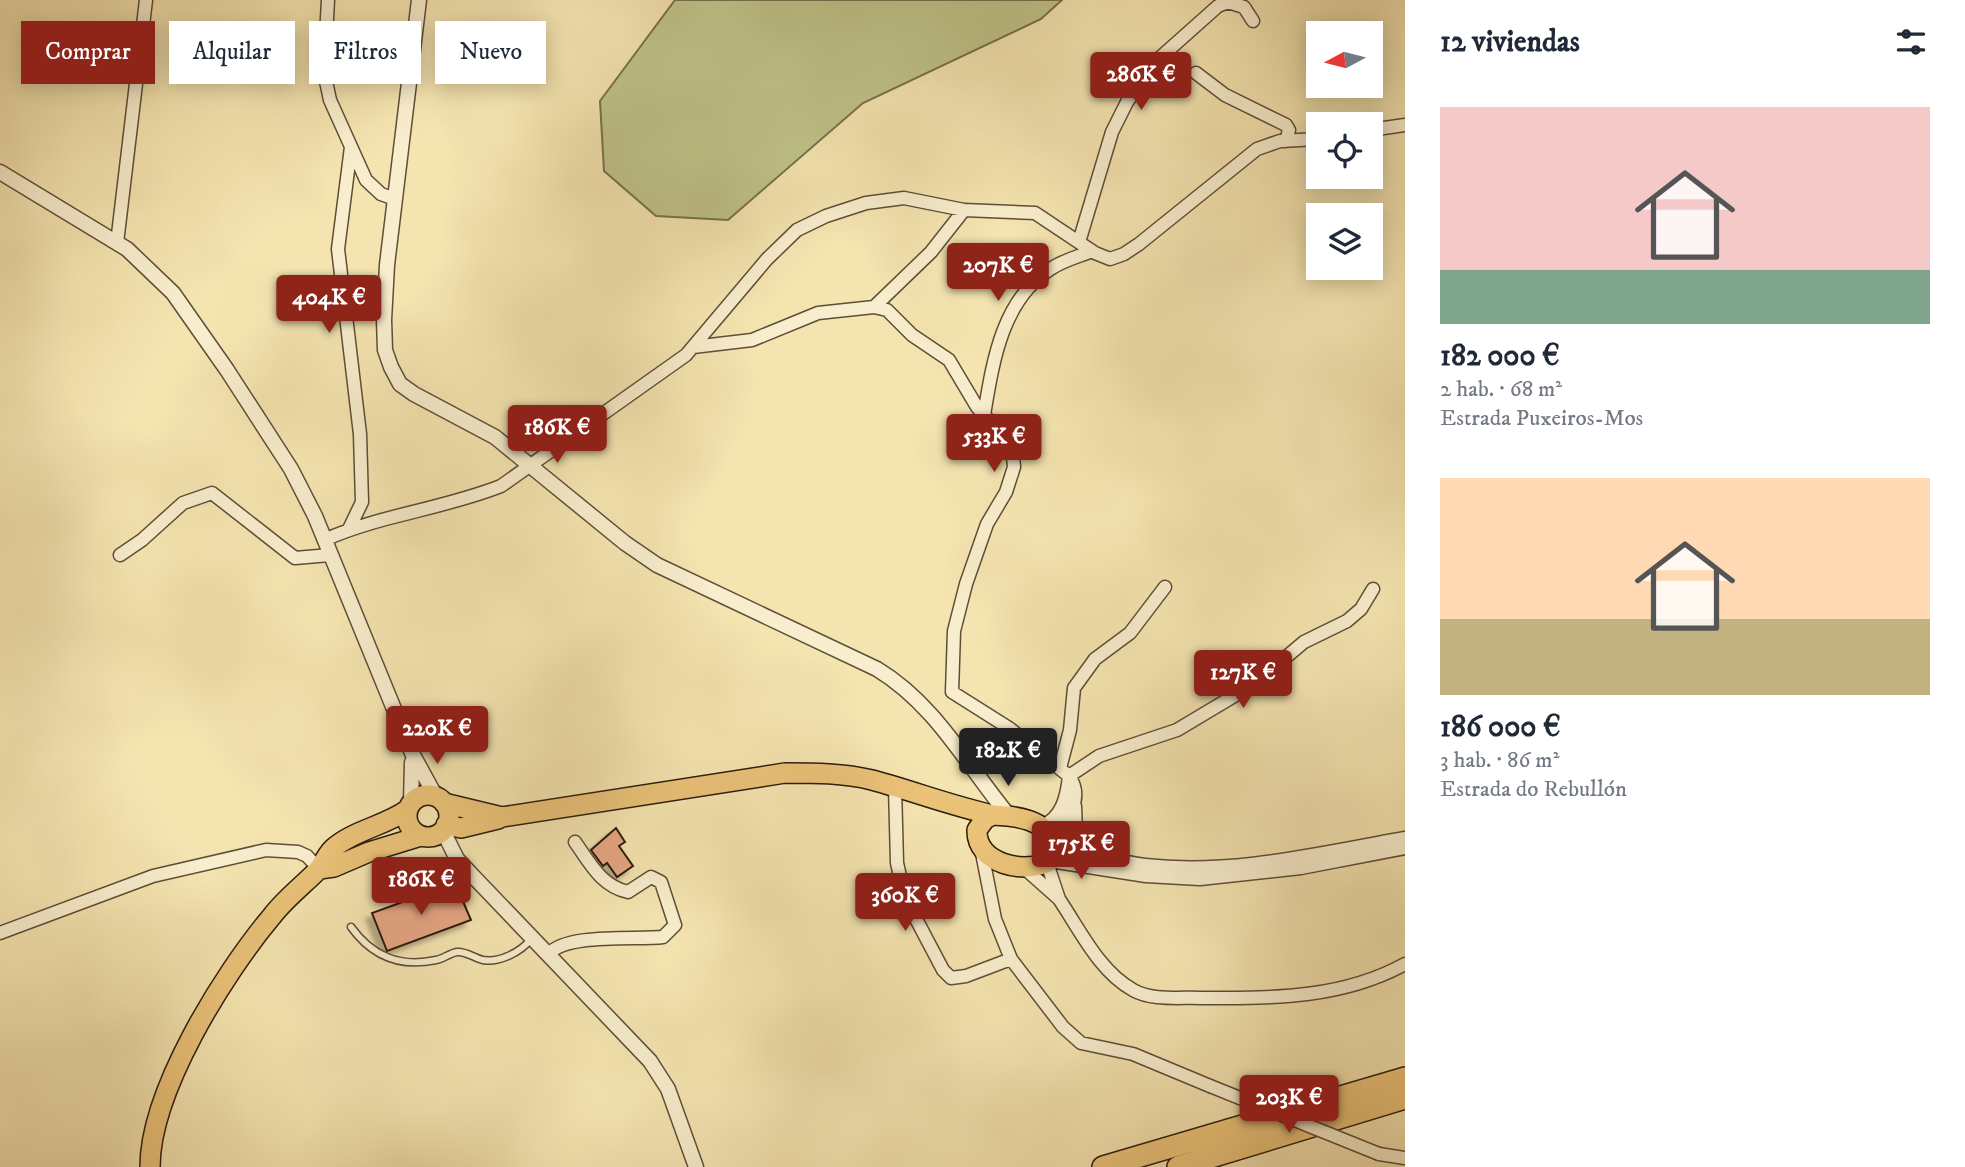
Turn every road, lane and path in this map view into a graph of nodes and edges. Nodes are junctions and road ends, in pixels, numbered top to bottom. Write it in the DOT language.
graph roads {
  1 [pos="146,0"];
  2 [pos="328,0"];
  3 [pos="419,0"];
  4 [pos="1253,21"];
  5 [pos="1196,73"];
  6 [pos="1405,125"];
  7 [pos="1383,128"];
  8 [pos="1306,140"];
  9 [pos="1286,141"];
  10 [pos="351,147"];
  11 [pos="0,172"];
  12 [pos="395,199"];
  13 [pos="964,210"];
  14 [pos="1079,242"];
  15 [pos="117,243"];
  16 [pos="1092,251"];
  17 [pos="874,307"];
  18 [pos="693,347"];
  19 [pos="984,415"];
  20 [pos="529,465"];
  21 [pos="349,529"];
  22 [pos="324,540"];
  23 [pos="120,555"];
  24 [pos="330,555"];
  25 [pos="1166,587"];
  26 [pos="1373,589"];
  27 [pos="412,753"];
  28 [pos="1064,772"];
  29 [pos="981,785"];
  30 [pos="895,787"];
  31 [pos="440,800"];
  32 [pos="1075,801"];
  33 [pos="935,802"];
  34 [pos="409,806"];
  35 [pos="963,809"];
  36 [pos="502,817"];
  37 [pos="987,826"];
  38 [pos="445,828"];
  39 [pos="1047,832"];
  40 [pos="421,836"];
  41 [pos="1405,838"];
  42 [pos="575,842"];
  43 [pos="1405,848"];
  44 [pos="1087,851"];
  45 [pos="1049,862"];
  46 [pos="1014,865"];
  47 [pos="319,869"];
  48 [pos="988,886"];
  49 [pos="1059,899"];
  50 [pos="351,927"];
  51 [pos="0,933"];
  52 [pos="532,938"];
  53 [pos="549,954"];
  54 [pos="1011,959"];
  55 [pos="1405,964"];
  56 [pos="1405,1078"];
  57 [pos="1405,1098"];
  58 [pos="1405,1158"];
  59 [pos="150,1167"];
  60 [pos="696,1167"];
  61 [pos="1103,1167"];
  62 [pos="1178,1167"];
  1 -- 15 [label="street"];
  2 -- 10 [label="street"];
  3 -- 12 [label="street"];
  4 -- 14 [label="street"];
  5 -- 9 [label="street"];
  6 -- 7 [label="street"];
  8 -- 9 [label="street"];
  9 -- 16 [label="street"];
  10 -- 12 [label="street"];
  10 -- 21 [label="street"];
  11 -- 15 [label="street"];
  12 -- 20 [label="street"];
  13 -- 14 [label="street"];
  13 -- 17 [label="street"];
  13 -- 18 [label="street"];
  14 -- 16 [label="street"];
  15 -- 22 [label="street"];
  16 -- 19 [label="street"];
  17 -- 18 [label="street"];
  17 -- 19 [label="street"];
  18 -- 20 [label="street"];
  19 -- 28 [label="street"];
  20 -- 21 [label="street"];
  20 -- 29 [label="street"];
  21 -- 22 [label="street"];
  22 -- 24 [label="street"];
  23 -- 24 [label="street"];
  24 -- 27 [label="street"];
  25 -- 28 [label="street"];
  26 -- 28 [label="street"];
  27 -- 31 [label="street"];
  27 -- 34 [label="street"];
  28 -- 32 [label="street"];
  28 -- 39 [label="street"];
  29 -- 35 [label="street"];
  29 -- 37 [label="street"];
  29 -- 37 [label="street"];
  30 -- 33 [label="highway"];
  30 -- 36 [label="highway"];
  30 -- 54 [label="street"];
  31 -- 34 [label="highway"];
  31 -- 36 [label="highway"];
  31 -- 38 [label="highway"];
  32 -- 39 [label="street"];
  32 -- 44 [label="street"];
  33 -- 35 [label="highway"];
  33 -- 37 [label="highway"];
  34 -- 40 [label="highway"];
  34 -- 47 [label="highway"];
  35 -- 37 [label="highway"];
  36 -- 38 [label="highway"];
  37 -- 39 [label="highway"];
  37 -- 46 [label="highway"];
  37 -- 48 [label="street"];
  38 -- 40 [label="highway"];
  38 -- 52 [label="street"];
  39 -- 44 [label="street"];
  39 -- 45 [label="highway"];
  40 -- 47 [label="highway"];
  41 -- 44 [label="street"];
  42 -- 53 [label="street"];
  43 -- 45 [label="street"];
  45 -- 46 [label="highway"];
  45 -- 49 [label="street"];
  46 -- 48 [label="street"];
  46 -- 49 [label="street"];
  47 -- 51 [label="street"];
  47 -- 59 [label="highway"];
  48 -- 54 [label="street"];
  49 -- 55 [label="street"];
  50 -- 52 [label="lane"];
  52 -- 53 [label="street"];
  53 -- 60 [label="street"];
  54 -- 58 [label="street, bridge"];
  56 -- 61 [label="highway"];
  57 -- 62 [label="highway"];
}
